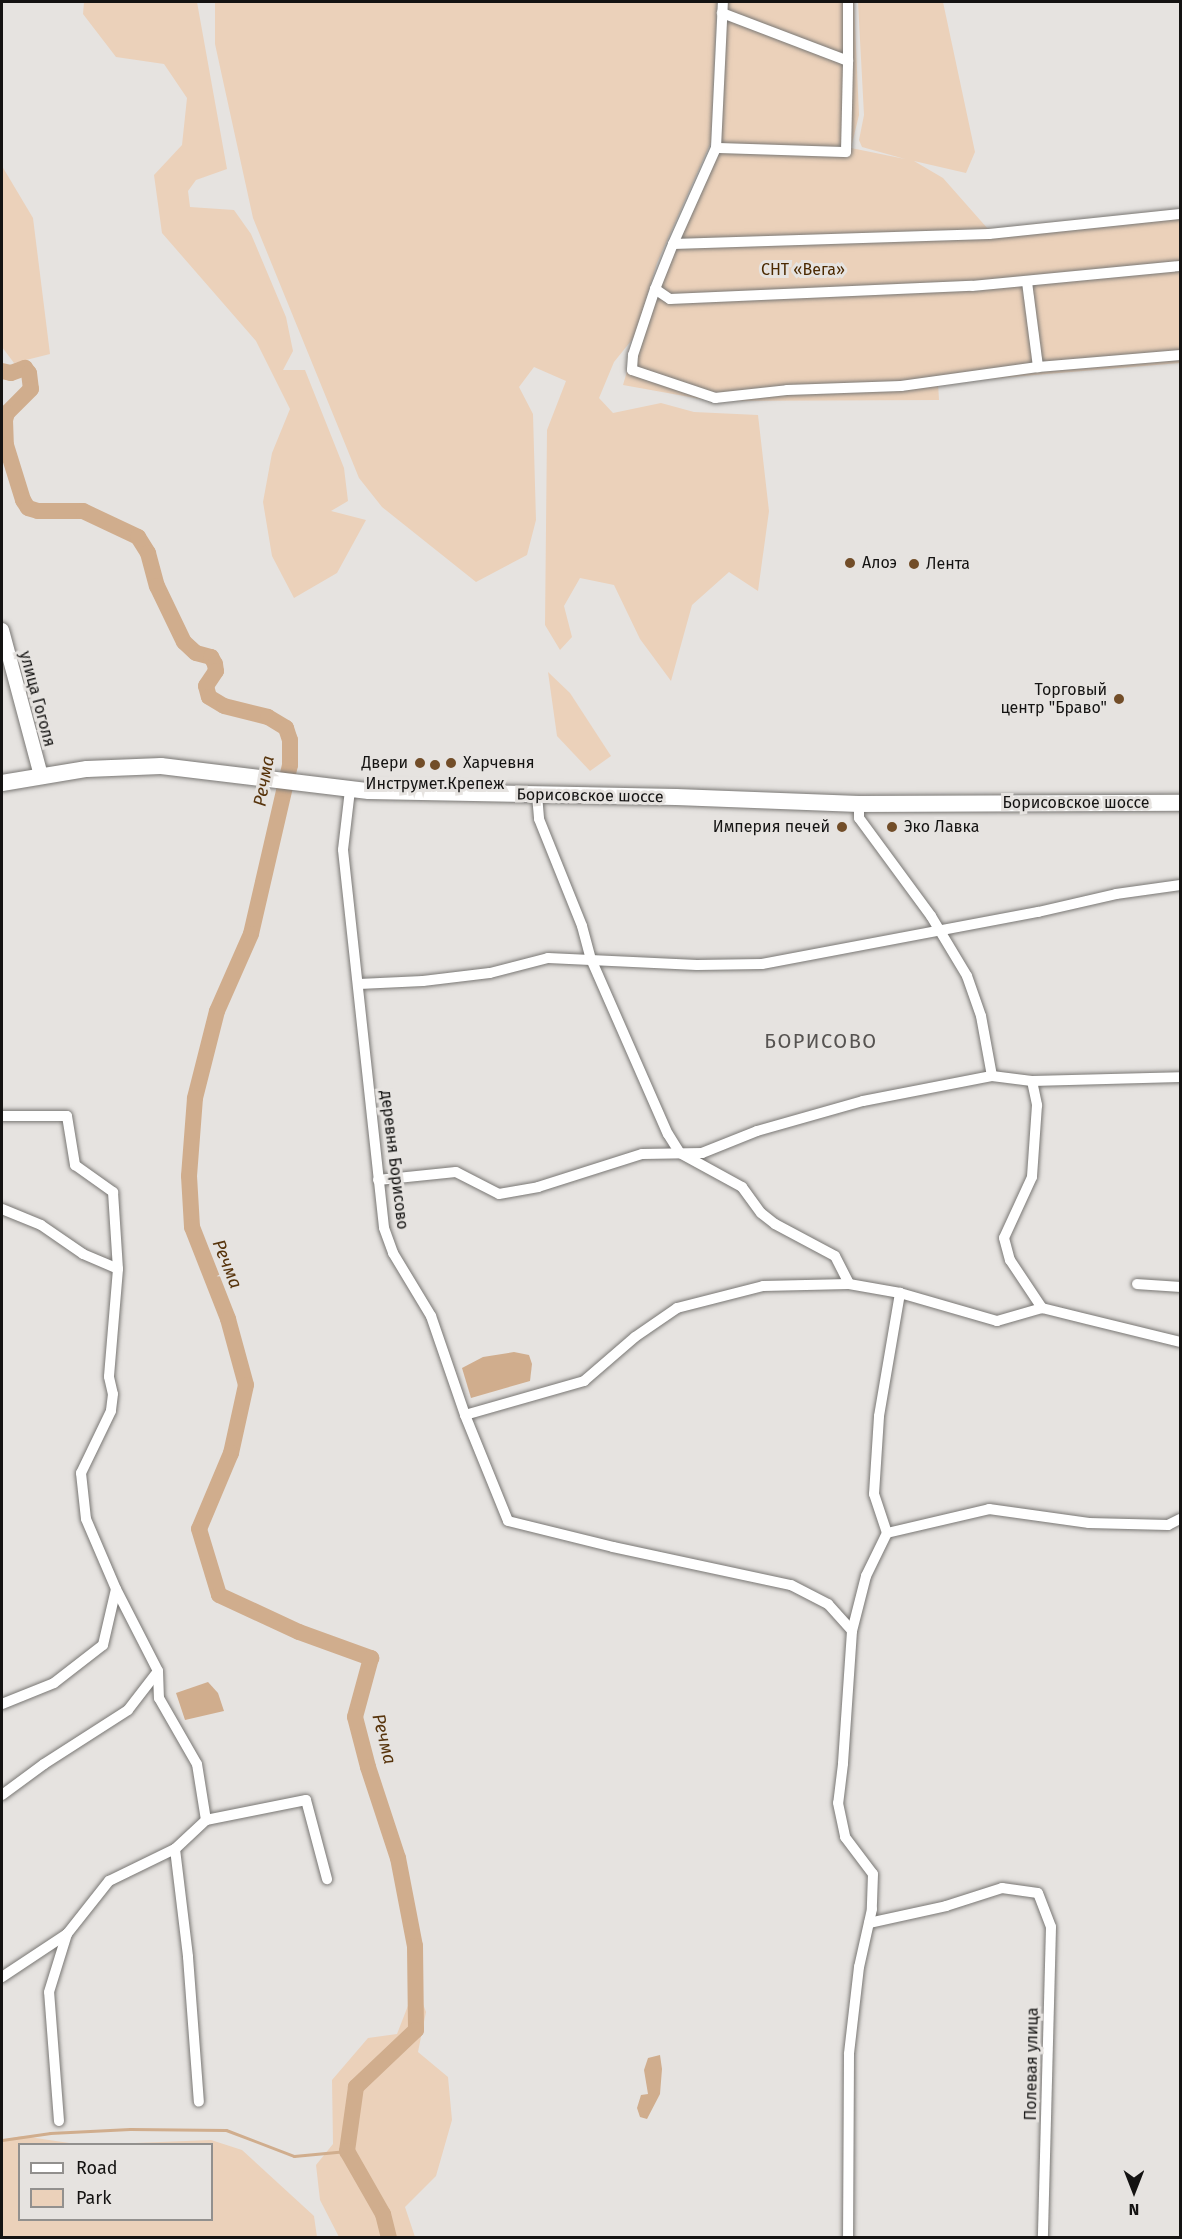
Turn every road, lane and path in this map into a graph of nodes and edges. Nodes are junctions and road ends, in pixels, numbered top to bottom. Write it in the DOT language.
graph roads {
  1 [pos="723,2"];
  2 [pos="848,2"];
  3 [pos="722,13"];
  4 [pos="848,61"];
  5 [pos="716,147"];
  6 [pos="1180,214"];
  7 [pos="673,244"];
  8 [pos="1180,266"];
  9 [pos="1027,282"];
  10 [pos="655,289"];
  11 [pos="1180,355"];
  12 [pos="1038,367"];
  13 [pos="2,630"];
  14 [pos="41,776"];
  15 [pos="2,783"];
  16 [pos="350,790"];
  17 [pos="537,795"];
  18 [pos="1180,803"];
  19 [pos="859,804"];
  20 [pos="1180,885"];
  21 [pos="938,930"];
  22 [pos="591,959"];
  23 [pos="359,984"];
  24 [pos="992,1076"];
  25 [pos="1180,1077"];
  26 [pos="1032,1081"];
  27 [pos="2,1116"];
  28 [pos="680,1154"];
  29 [pos="378,1180"];
  30 [pos="2,1209"];
  31 [pos="118,1269"];
  32 [pos="849,1284"];
  33 [pos="1137,1284"];
  34 [pos="1180,1287"];
  35 [pos="900,1293"];
  36 [pos="1042,1308"];
  37 [pos="1180,1342"];
  38 [pos="465,1415"];
  39 [pos="1180,1519"];
  40 [pos="887,1533"];
  41 [pos="116,1589"];
  42 [pos="852,1631"];
  43 [pos="158,1671"];
  44 [pos="2,1704"];
  45 [pos="2,1795"];
  46 [pos="206,1820"];
  47 [pos="175,1849"];
  48 [pos="327,1879"];
  49 [pos="869,1923"];
  50 [pos="67,1934"];
  51 [pos="2,1977"];
  52 [pos="200,2102"];
  53 [pos="59,2121"];
  54 [pos="849,2238"];
  55 [pos="1043,2238"];
  1 -- 3 [label="street"];
  2 -- 4 [label="street"];
  3 -- 4 [label="street"];
  3 -- 5 [label="street"];
  4 -- 5 [label="street"];
  5 -- 7 [label="street"];
  6 -- 7 [label="street"];
  7 -- 10 [label="street"];
  8 -- 9 [label="street"];
  9 -- 10 [label="street"];
  9 -- 12 [label="street"];
  10 -- 12 [label="street"];
  11 -- 12 [label="street"];
  13 -- 14 [label="street, улица Гоголя"];
  14 -- 15 [label="main road, Борисовское шоссе"];
  14 -- 16 [label="main road, Борисовское шоссе"];
  16 -- 17 [label="main road, Борисовское шоссе"];
  16 -- 23 [label="street, деревня Борисово"];
  17 -- 19 [label="main road, Борисовское шоссе"];
  17 -- 22 [label="street"];
  18 -- 19 [label="main road, Борисовское шоссе"];
  19 -- 21 [label="street"];
  20 -- 21 [label="street"];
  21 -- 22 [label="street"];
  21 -- 24 [label="street"];
  22 -- 23 [label="street"];
  22 -- 28 [label="street"];
  23 -- 29 [label="street, деревня Борисово"];
  24 -- 26 [label="street"];
  24 -- 28 [label="street"];
  25 -- 26 [label="street"];
  26 -- 36 [label="street"];
  27 -- 31 [label="street"];
  28 -- 29 [label="street"];
  28 -- 32 [label="street"];
  29 -- 38 [label="street, деревня Борисово"];
  30 -- 31 [label="street"];
  31 -- 41 [label="street"];
  32 -- 35 [label="street"];
  32 -- 38 [label="street"];
  33 -- 34 [label="street"];
  35 -- 36 [label="street"];
  35 -- 40 [label="street"];
  36 -- 37 [label="street"];
  38 -- 42 [label="street, деревня Борисово"];
  39 -- 40 [label="street"];
  40 -- 42 [label="street"];
  41 -- 43 [label="street"];
  41 -- 44 [label="street"];
  42 -- 49 [label="street"];
  43 -- 45 [label="street"];
  43 -- 46 [label="street"];
  46 -- 47 [label="street"];
  46 -- 48 [label="street"];
  47 -- 50 [label="street"];
  47 -- 52 [label="street"];
  49 -- 54 [label="street"];
  49 -- 55 [label="street, Полевая улица"];
  50 -- 51 [label="street"];
  50 -- 53 [label="street"];
}
